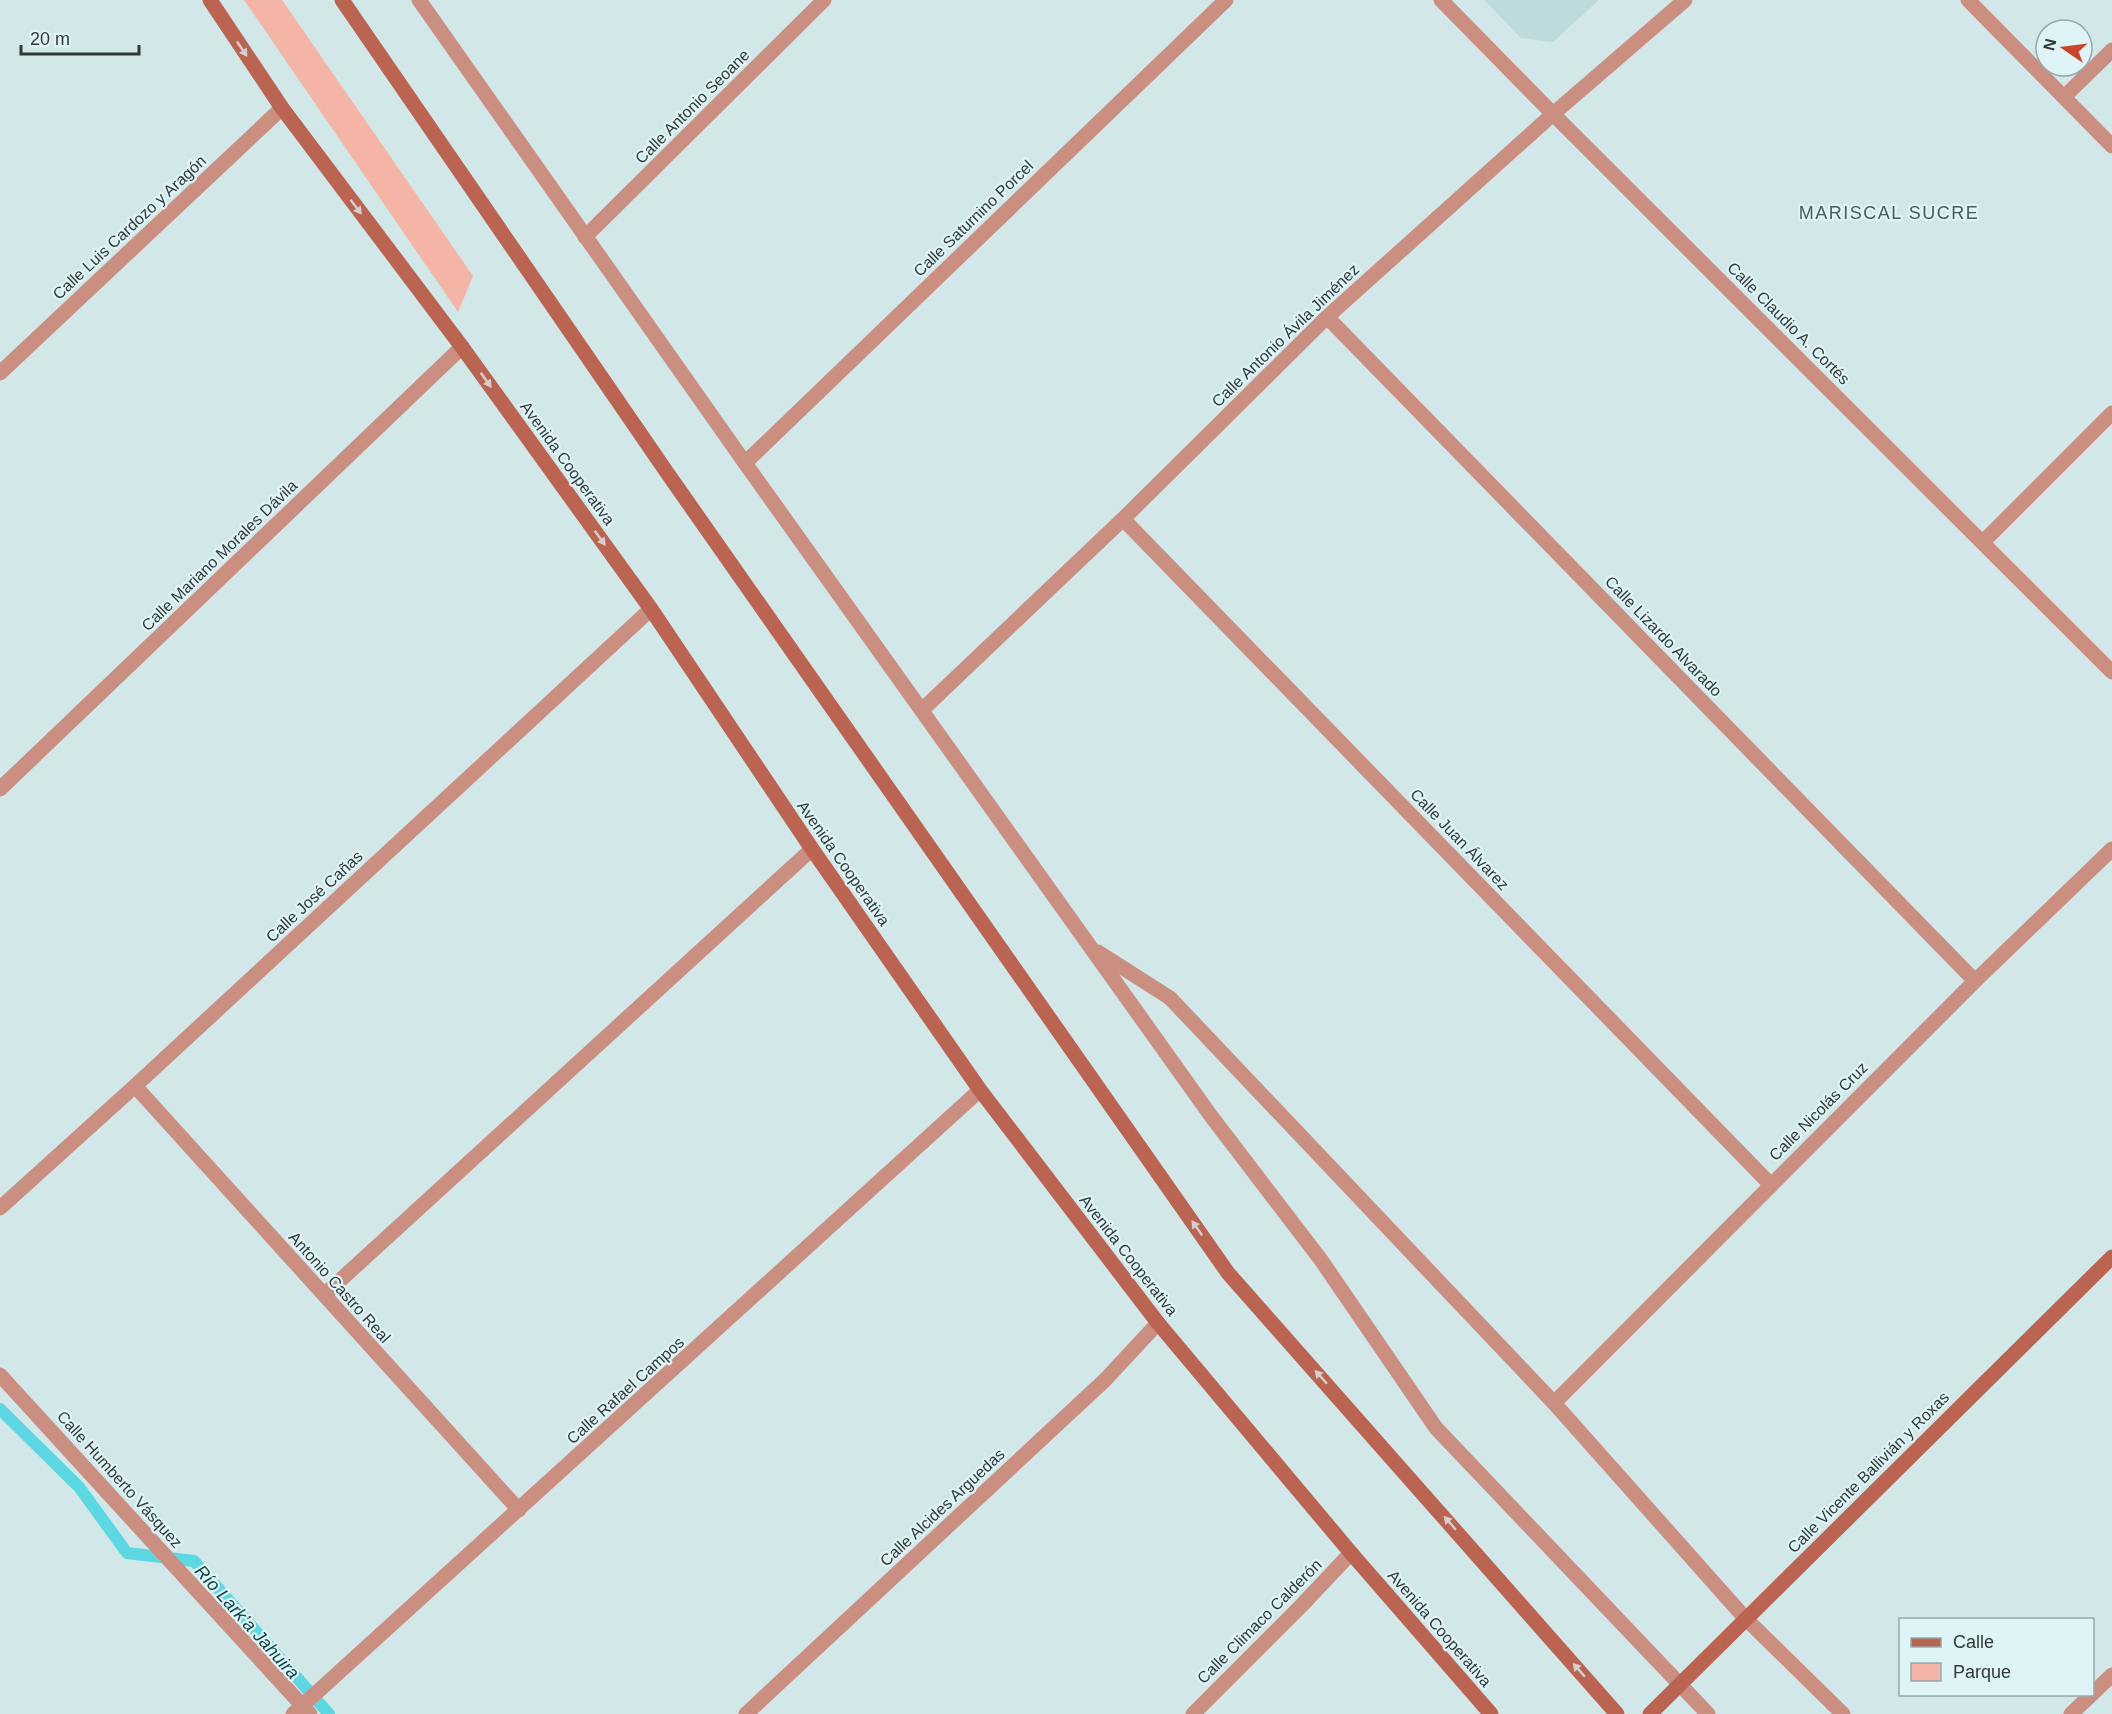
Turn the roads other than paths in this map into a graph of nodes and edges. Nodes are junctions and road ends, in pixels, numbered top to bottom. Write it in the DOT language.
graph roads {
  1 [pos="210,0"];
  2 [pos="342,0"];
  3 [pos="419,0"];
  4 [pos="824,0"];
  5 [pos="1226,0"];
  6 [pos="1441,0"];
  7 [pos="1685,0"];
  8 [pos="1968,0"];
  9 [pos="2112,50"];
  10 [pos="2064,97"];
  11 [pos="282,108"];
  12 [pos="1553,114"];
  13 [pos="2112,146"];
  14 [pos="585,237"];
  15 [pos="1327,317"];
  16 [pos="462,347"];
  17 [pos="0,372"];
  18 [pos="2112,413"];
  19 [pos="745,463"];
  20 [pos="1123,519"];
  21 [pos="1983,542"];
  22 [pos="651,609"];
  23 [pos="2112,672"];
  24 [pos="922,710"];
  25 [pos="0,789"];
  26 [pos="812,849"];
  27 [pos="2112,849"];
  28 [pos="1090,947"];
  29 [pos="1975,981"];
  30 [pos="135,1086"];
  31 [pos="980,1090"];
  32 [pos="1770,1184"];
  33 [pos="0,1208"];
  34 [pos="2112,1257"];
  35 [pos="324,1295"];
  36 [pos="1158,1323"];
  37 [pos="0,1375"];
  38 [pos="1554,1403"];
  39 [pos="519,1510"];
  40 [pos="1351,1553"];
  41 [pos="1745,1618"];
  42 [pos="2112,1675"];
  43 [pos="1679,1684"];
  44 [pos="2094,1692"];
  45 [pos="2090,1696"];
  46 [pos="302,1711"];
  47 [pos="746,1714"];
  48 [pos="1193,1714"];
  49 [pos="1491,1714"];
  50 [pos="1617,1714"];
  51 [pos="1650,1714"];
  52 [pos="1708,1714"];
  53 [pos="1844,1714"];
  54 [pos="2071,1714"];
  1 -- 11 [label="street, Avenida Cooperativa, one-way"];
  50 -- 2 [label="street, one-way"];
  3 -- 14 [label="street"];
  4 -- 14 [label="street, Calle Antonio Seoane"];
  5 -- 19 [label="street, Calle Saturnino Porcel"];
  6 -- 12 [label="street, Calle Claudio A. Cortés"];
  7 -- 12 [label="street, Calle Antonio Ávila Jiménez"];
  8 -- 10 [label="street"];
  9 -- 10 [label="street"];
  10 -- 13 [label="street"];
  11 -- 16 [label="street, Avenida Cooperativa, one-way"];
  11 -- 17 [label="street, Calle Luis Cardozo y Aragón"];
  12 -- 15 [label="street, Calle Antonio Ávila Jiménez"];
  12 -- 21 [label="street, Calle Claudio A. Cortés"];
  14 -- 19 [label="street"];
  15 -- 20 [label="street, Calle Antonio Ávila Jiménez"];
  15 -- 29 [label="street, Calle Lizardo Alvarado"];
  16 -- 22 [label="street, Avenida Cooperativa, one-way"];
  16 -- 25 [label="street, Calle Mariano Morales Dávila"];
  18 -- 21 [label="street"];
  19 -- 24 [label="street"];
  20 -- 24 [label="street, Calle Antonio Ávila Jiménez"];
  20 -- 32 [label="street, Calle Juan Álvarez"];
  21 -- 23 [label="street, Calle Claudio A. Cortés"];
  22 -- 26 [label="street, Avenida Cooperativa"];
  22 -- 30 [label="street, Calle José Cañas"];
  24 -- 28 [label="street"];
  26 -- 31 [label="street, Avenida Cooperativa"];
  26 -- 35 [label="street"];
  27 -- 29 [label="street, Calle Nicolás Cruz"];
  28 -- 38 [label="street"];
  28 -- 43 [label="street"];
  29 -- 32 [label="street, Calle Nicolás Cruz"];
  30 -- 33 [label="street, Calle José Cañas"];
  30 -- 35 [label="street, Antonio Castro Real"];
  31 -- 36 [label="street, Avenida Cooperativa"];
  31 -- 39 [label="street, Calle Rafael Campos"];
  32 -- 38 [label="street, Calle Nicolás Cruz"];
  34 -- 41 [label="street, Calle Vicente Ballivián y Roxas"];
  35 -- 39 [label="street, Antonio Castro Real"];
  36 -- 40 [label="street, Avenida Cooperativa"];
  36 -- 47 [label="street, Calle Alcides Arguedas"];
  37 -- 46 [label="street, Calle Humberto Vásquez"];
  38 -- 41 [label="street"];
  39 -- 46 [label="street, Calle Rafael Campos"];
  40 -- 48 [label="street, Calle Climaco Calderón"];
  40 -- 49 [label="street, Avenida Cooperativa"];
  41 -- 43 [label="street, Calle Vicente Ballivián y Roxas"];
  41 -- 53 [label="street"];
  42 -- 44 [label="street"];
  43 -- 51 [label="street, Calle Vicente Ballivián y Roxas"];
  43 -- 52 [label="street"];
  45 -- 54 [label="street"];
}
